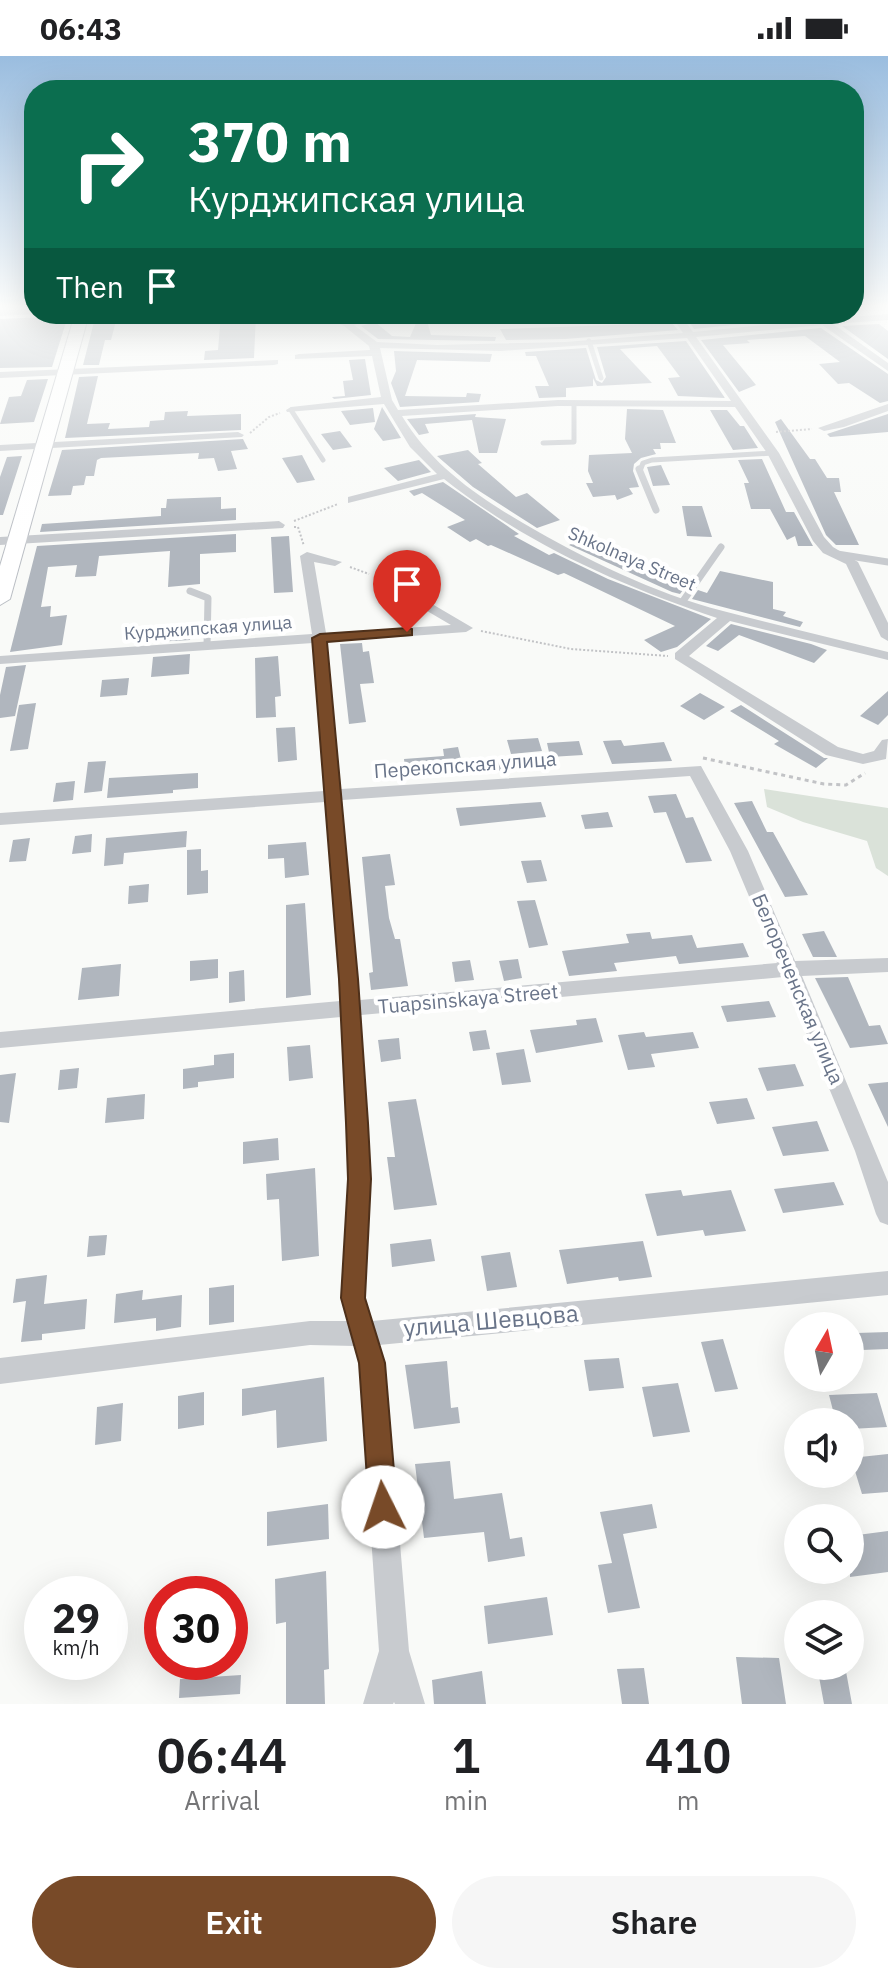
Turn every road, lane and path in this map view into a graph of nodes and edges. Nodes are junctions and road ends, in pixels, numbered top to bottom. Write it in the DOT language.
graph roads {
  1 [pos="64,383"];
  2 [pos="383,383"];
  3 [pos="726,383"];
  4 [pos="387,400"];
  5 [pos="574,403"];
  6 [pos="741,404"];
  7 [pos="888,407"];
  8 [pos="291,410"];
  9 [pos="395,413"];
  10 [pos="824,428"];
  11 [pos="761,433"];
  12 [pos="238,435"];
  13 [pos="543,443"];
  14 [pos="45,446"];
  15 [pos="0,448"];
  16 [pos="773,453"];
  17 [pos="323,460"];
  18 [pos="447,475"];
  19 [pos="352,500"];
  20 [pos="656,510"];
  21 [pos="279,525"];
  22 [pos="9,540"];
  23 [pos="721,547"];
  24 [pos="837,554"];
  25 [pos="307,556"];
  26 [pos="335,562"];
  27 [pos="888,562"];
  28 [pos="381,578"];
  29 [pos="190,591"];
  30 [pos="0,599"];
  31 [pos="683,601"];
  32 [pos="728,616"];
  33 [pos="466,628"];
  34 [pos="888,637"];
  35 [pos="320,638"];
  36 [pos="207,646"];
  37 [pos="680,656"];
  38 [pos="888,656"];
  39 [pos="0,660"];
  40 [pos="888,744"];
  41 [pos="875,756"];
  42 [pos="695,770"];
  43 [pos="335,797"];
  44 [pos="0,819"];
  45 [pos="888,965"];
  46 [pos="790,969"];
  47 [pos="351,1009"];
  48 [pos="0,1040"];
  49 [pos="888,1214"];
  50 [pos="888,1283"];
  51 [pos="362,1334"];
  52 [pos="0,1371"];
  53 [pos="394,1651"];
  54 [pos="378,1704"];
  55 [pos="410,1704"];
  1 -- 14 [label="street"];
  2 -- 4 [label="street, Shkolnaya Street"];
  3 -- 6 [label="street"];
  4 -- 8 [label="street"];
  4 -- 9 [label="street, Shkolnaya Street"];
  5 -- 6 [label="street"];
  5 -- 9 [label="street"];
  5 -- 13 [label="lane"];
  6 -- 11 [label="street"];
  7 -- 10 [label="street"];
  8 -- 12 [label="path"];
  8 -- 17 [label="lane"];
  9 -- 18 [label="street, Shkolnaya Street"];
  10 -- 11 [label="path"];
  11 -- 16 [label="street"];
  12 -- 14 [label="street"];
  14 -- 15 [label="street"];
  14 -- 22 [label="street"];
  16 -- 20 [label="lane"];
  16 -- 24 [label="street"];
  18 -- 19 [label="street"];
  18 -- 31 [label="street, Shkolnaya Street"];
  19 -- 21 [label="path"];
  21 -- 22 [label="street"];
  21 -- 25 [label="path"];
  22 -- 30 [label="street"];
  23 -- 31 [label="lane"];
  24 -- 27 [label="lane"];
  24 -- 34 [label="street"];
  25 -- 26 [label="street"];
  25 -- 35 [label="street"];
  26 -- 28 [label="path"];
  28 -- 33 [label="street"];
  29 -- 36 [label="lane"];
  31 -- 32 [label="street, Shkolnaya Street"];
  32 -- 37 [label="street"];
  32 -- 38 [label="street, Shkolnaya Street"];
  33 -- 35 [label="street, Курджипская улица"];
  33 -- 37 [label="path"];
  35 -- 36 [label="street, Курджипская улица"];
  35 -- 43 [label="street"];
  36 -- 39 [label="street, Курджипская улица"];
  37 -- 41 [label="street"];
  40 -- 41 [label="street"];
  41 -- 42 [label="path"];
  42 -- 43 [label="street, Перекопская улица"];
  42 -- 46 [label="street, Белореченская улица"];
  43 -- 44 [label="street, Перекопская улица"];
  43 -- 47 [label="street"];
  45 -- 46 [label="street, Tuapsinskaya Street"];
  46 -- 47 [label="street, Tuapsinskaya Street"];
  46 -- 49 [label="street, Белореченская улица"];
  47 -- 48 [label="street, Tuapsinskaya Street"];
  47 -- 51 [label="street"];
  50 -- 51 [label="street, улица Шевцова"];
  51 -- 52 [label="street, улица Шевцова"];
  51 -- 53 [label="street"];
  53 -- 54 [label="street"];
  53 -- 55 [label="street"];
}
